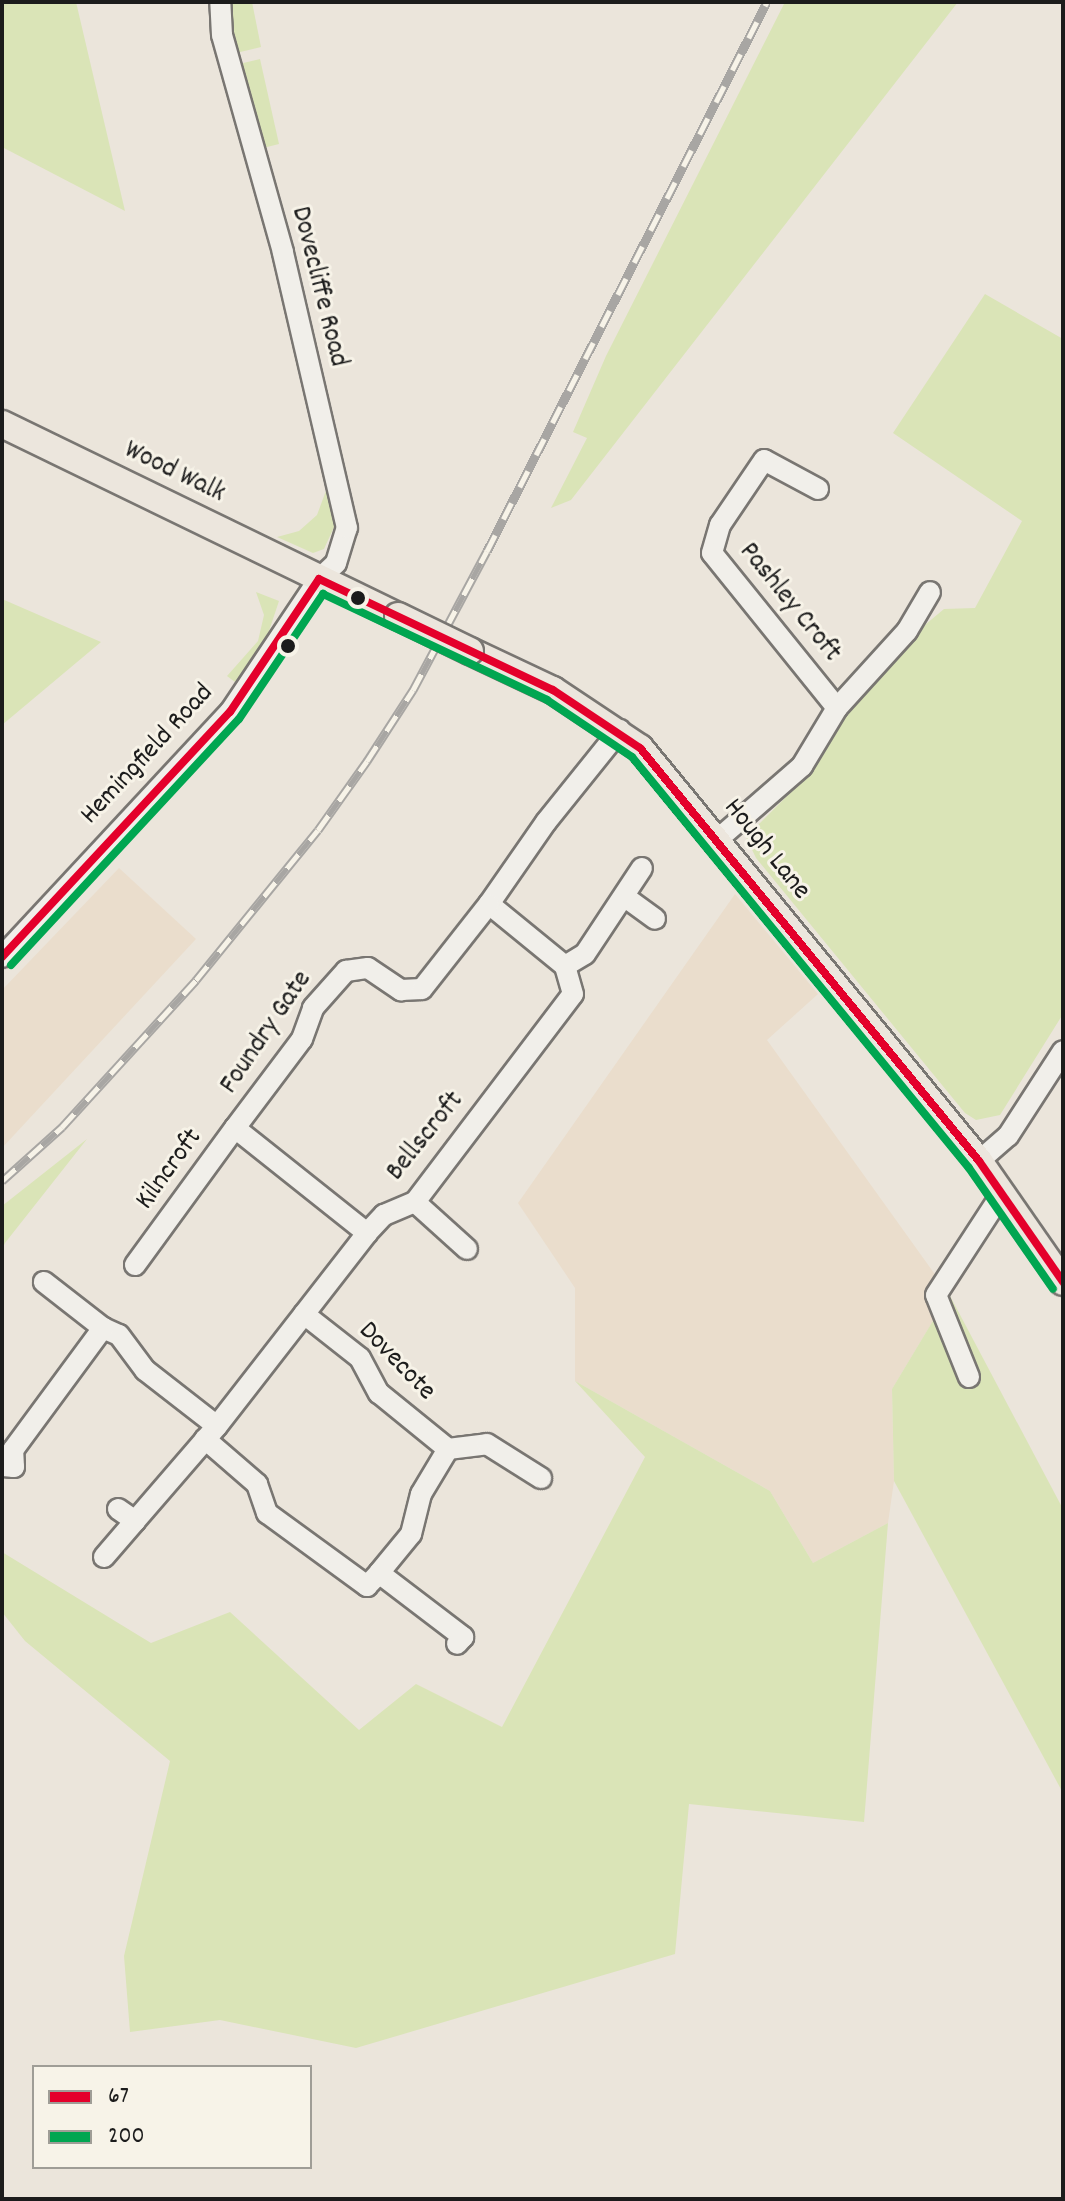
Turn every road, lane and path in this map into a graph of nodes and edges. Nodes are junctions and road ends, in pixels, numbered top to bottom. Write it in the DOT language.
graph roads {
  1 [pos="220,2"];
  2 [pos="2,424"];
  3 [pos="818,489"];
  4 [pos="319,579"];
  5 [pos="930,592"];
  6 [pos="837,708"];
  7 [pos="620,730"];
  8 [pos="717,840"];
  9 [pos="642,868"];
  10 [pos="625,897"];
  11 [pos="489,904"];
  12 [pos="655,919"];
  13 [pos="2,957"];
  14 [pos="565,966"];
  15 [pos="1063,1051"];
  16 [pos="235,1128"];
  17 [pos="979,1161"];
  18 [pos="1003,1192"];
  19 [pos="415,1202"];
  20 [pos="367,1233"];
  21 [pos="467,1249"];
  22 [pos="135,1265"];
  23 [pos="44,1282"];
  24 [pos="1063,1282"];
  25 [pos="304,1314"];
  26 [pos="103,1328"];
  27 [pos="969,1377"];
  28 [pos="211,1432"];
  29 [pos="448,1449"];
  30 [pos="3,1466"];
  31 [pos="541,1478"];
  32 [pos="118,1509"];
  33 [pos="135,1521"];
  34 [pos="104,1557"];
  35 [pos="379,1573"];
  36 [pos="457,1644"];
  1 -- 4 [label="street, Dovecliffe Road"];
  2 -- 4 [label="main road, Wood Walk"];
  3 -- 6 [label="street, Pashley Croft"];
  4 -- 7 [label="main road, Hough Lane, bridge"];
  4 -- 13 [label="street, Hemingfield Road"];
  5 -- 6 [label="street"];
  6 -- 8 [label="street"];
  7 -- 8 [label="main road, Hough Lane"];
  7 -- 11 [label="street, Foundry Gate"];
  8 -- 17 [label="main road, Hough Lane"];
  9 -- 10 [label="street"];
  10 -- 12 [label="street"];
  10 -- 14 [label="street"];
  11 -- 14 [label="street"];
  11 -- 16 [label="street, Foundry Gate"];
  14 -- 19 [label="street, Bellscroft"];
  15 -- 17 [label="street"];
  16 -- 20 [label="street, Kilncroft"];
  16 -- 22 [label="street, Kilncroft"];
  17 -- 18 [label="main road, Hough Lane"];
  18 -- 24 [label="main road, Hough Lane"];
  18 -- 27 [label="street"];
  19 -- 20 [label="street, Bellscroft"];
  19 -- 21 [label="street"];
  20 -- 25 [label="street, Bellscroft"];
  23 -- 26 [label="street"];
  25 -- 28 [label="street, Bellscroft"];
  25 -- 29 [label="street, Dovecote"];
  26 -- 28 [label="street"];
  26 -- 30 [label="street"];
  28 -- 33 [label="street, Bellscroft"];
  28 -- 35 [label="street"];
  29 -- 31 [label="street"];
  29 -- 35 [label="street"];
  32 -- 33 [label="street"];
  33 -- 34 [label="street, Bellscroft"];
  35 -- 36 [label="street"];
}
